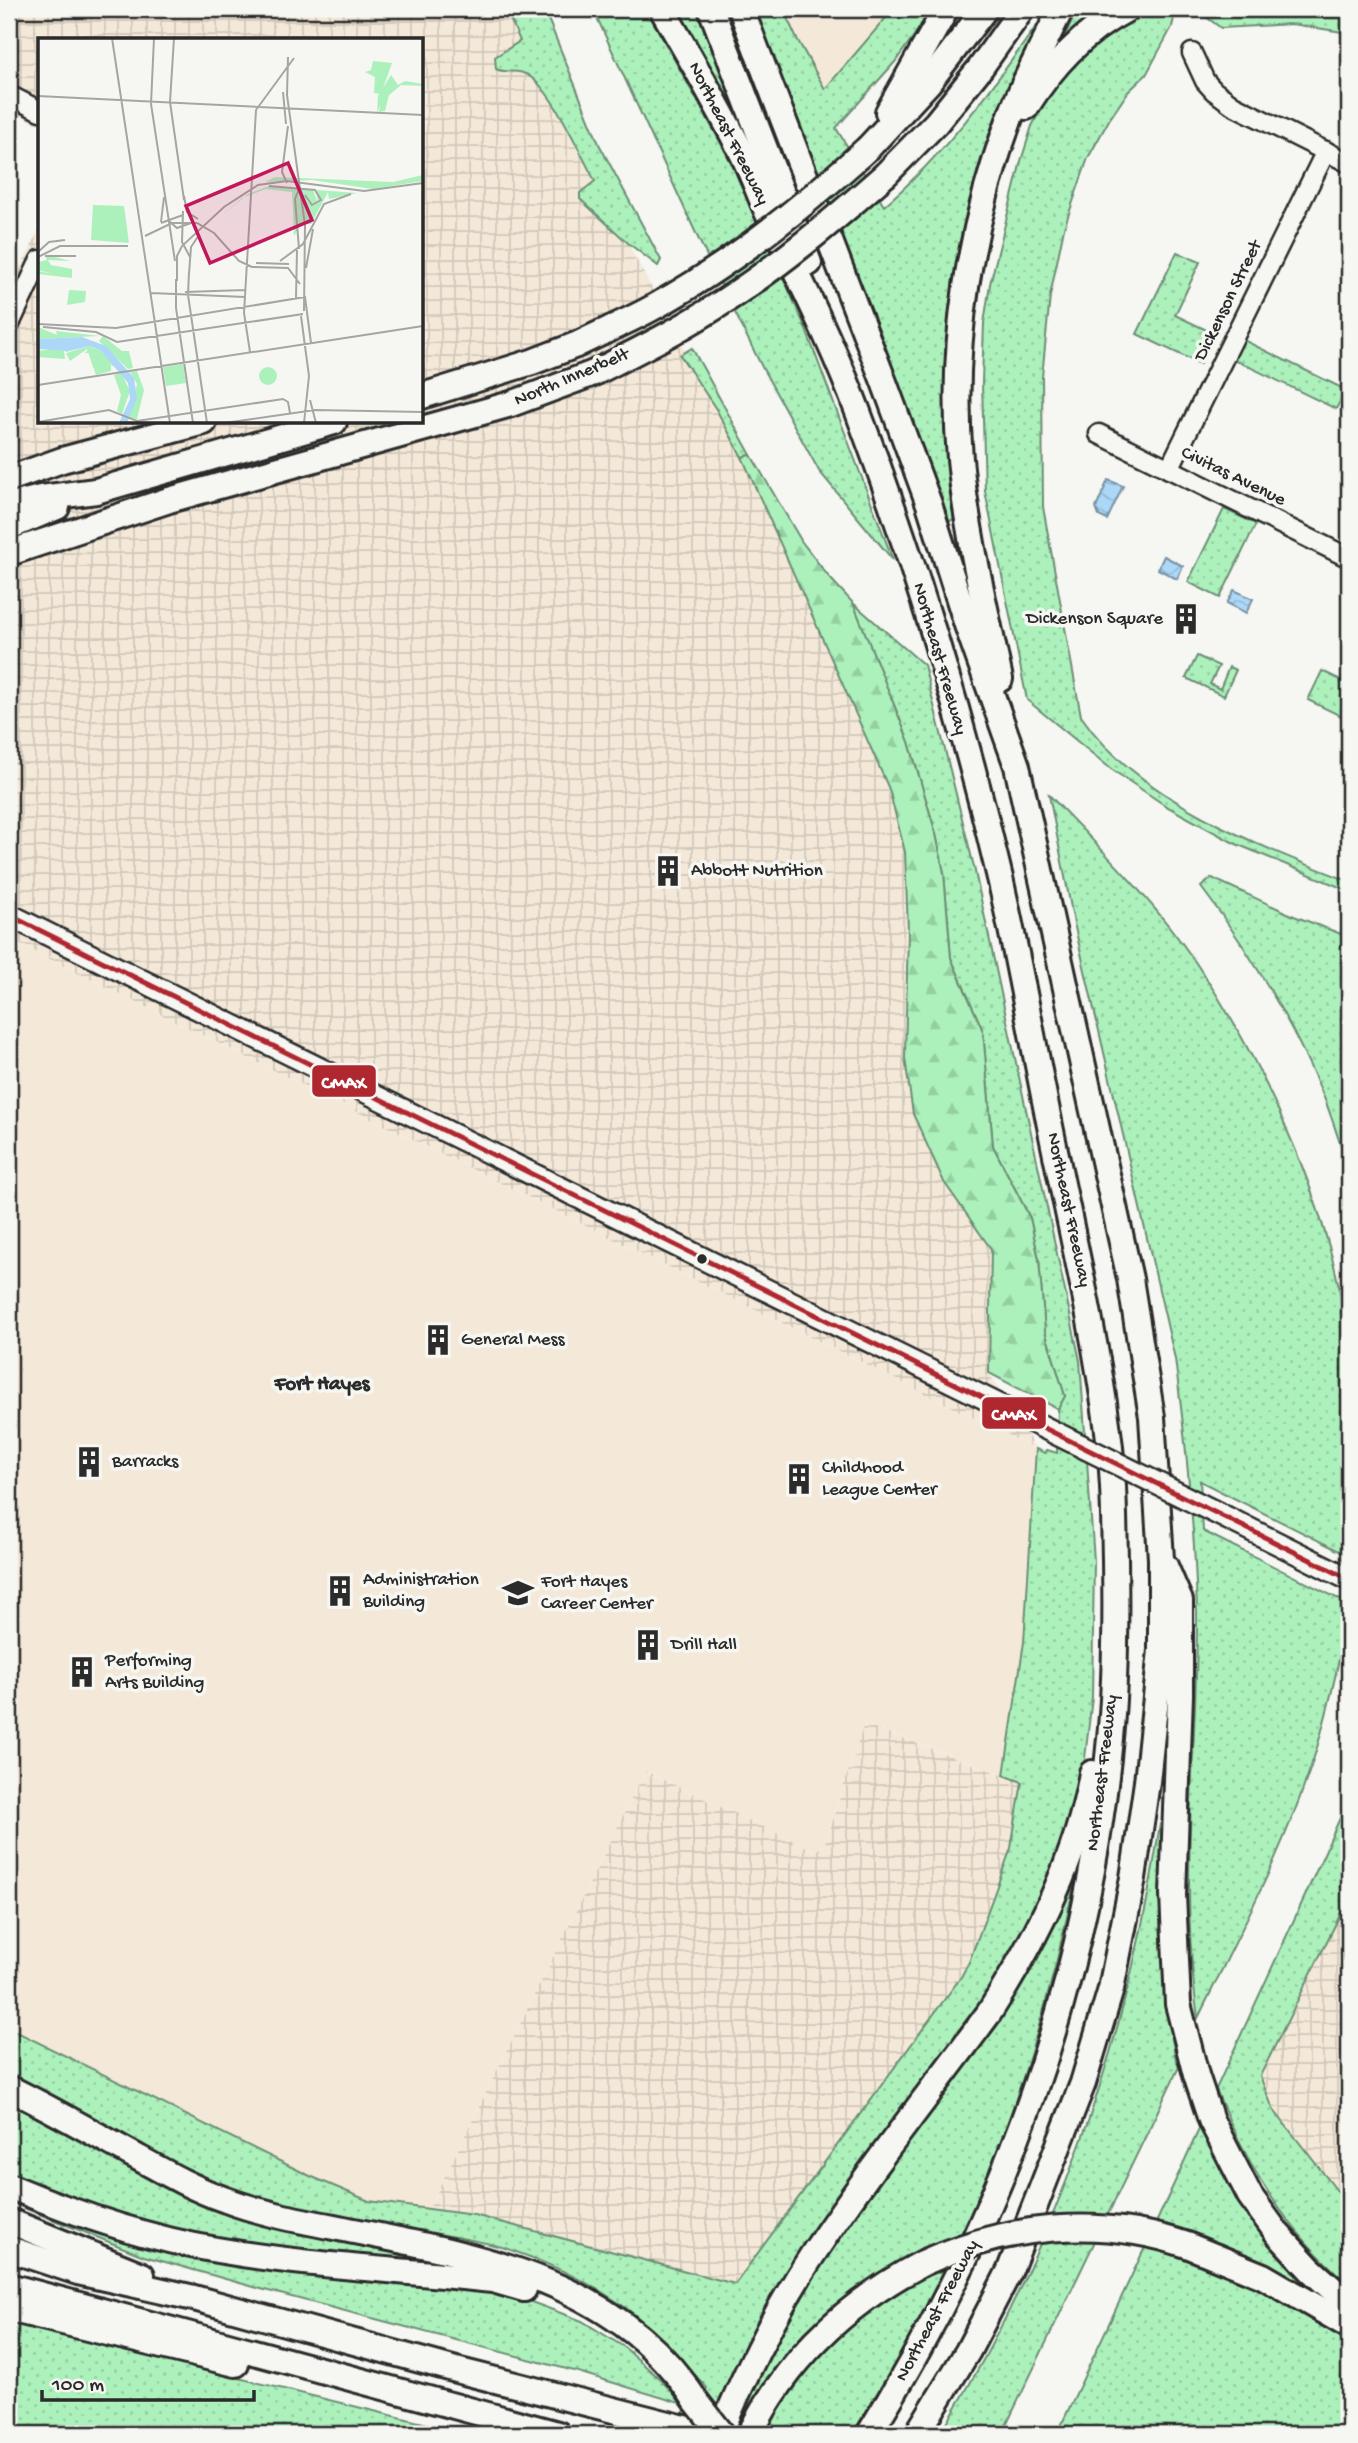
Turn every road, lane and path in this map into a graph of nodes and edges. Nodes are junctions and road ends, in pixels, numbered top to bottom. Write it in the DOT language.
graph roads {
  1 [pos="662,9"];
  2 [pos="711,9"];
  3 [pos="741,9"];
  4 [pos="946,9"];
  5 [pos="985,9"];
  6 [pos="1022,9"];
  7 [pos="1060,9"];
  8 [pos="1127,9"];
  9 [pos="1192,53"];
  10 [pos="9,95"];
  11 [pos="38,110"];
  12 [pos="869,146"];
  13 [pos="1000,149"];
  14 [pos="1326,151"];
  15 [pos="1349,163"];
  16 [pos="38,264"];
  17 [pos="9,326"];
  18 [pos="466,383"];
  19 [pos="424,384"];
  20 [pos="424,395"];
  21 [pos="857,408"];
  22 [pos="197,424"];
  23 [pos="327,424"];
  24 [pos="1099,435"];
  25 [pos="1169,469"];
  26 [pos="9,479"];
  27 [pos="96,491"];
  28 [pos="9,506"];
  29 [pos="9,527"];
  30 [pos="9,553"];
  31 [pos="1349,558"];
  32 [pos="1017,766"];
  33 [pos="9,915"];
  34 [pos="1161,1559"];
  35 [pos="1348,1578"];
  36 [pos="1116,1641"];
  37 [pos="9,2088"];
  38 [pos="9,2186"];
  39 [pos="9,2221"];
  40 [pos="9,2249"];
  41 [pos="9,2286"];
  42 [pos="194,2298"];
  43 [pos="1349,2304"];
  44 [pos="9,2309"];
  45 [pos="1349,2326"];
  46 [pos="330,2374"];
  47 [pos="696,2401"];
  48 [pos="558,2434"];
  49 [pos="708,2434"];
  50 [pos="721,2434"];
  51 [pos="750,2434"];
  52 [pos="869,2434"];
  53 [pos="917,2434"];
  1 -- 21 [label="highway, Northeast Freeway"];
  2 -- 21 [label="highway"];
  3 -- 32 [label="highway, Northeast Freeway"];
  4 -- 12 [label="highway"];
  5 -- 12 [label="highway, North Innerbelt"];
  6 -- 30 [label="highway, North Innerbelt, bridge"];
  7 -- 13 [label="highway"];
  8 -- 13 [label="highway"];
  9 -- 14 [label="street"];
  10 -- 11 [label="street"];
  12 -- 18 [label="highway, North Innerbelt, bridge"];
  13 -- 32 [label="highway"];
  14 -- 15 [label="street"];
  14 -- 25 [label="street, Dickenson Street"];
  16 -- 17 [label="street"];
  18 -- 19 [label="highway"];
  18 -- 20 [label="highway, North Innerbelt"];
  21 -- 36 [label="highway, Northeast Freeway"];
  22 -- 26 [label="highway"];
  23 -- 27 [label="highway"];
  24 -- 25 [label="street, Civitas Avenue"];
  25 -- 31 [label="street, Civitas Avenue"];
  27 -- 28 [label="highway"];
  27 -- 29 [label="highway"];
  32 -- 34 [label="highway, Northeast Freeway"];
  33 -- 35 [label="main road, bridge"];
  34 -- 43 [label="highway"];
  34 -- 53 [label="highway, Northeast Freeway"];
  36 -- 50 [label="highway"];
  36 -- 52 [label="highway, Northeast Freeway"];
  37 -- 47 [label="highway"];
  38 -- 47 [label="highway"];
  39 -- 42 [label="highway"];
  40 -- 42 [label="highway"];
  41 -- 46 [label="highway"];
  42 -- 49 [label="highway"];
  44 -- 46 [label="highway"];
  45 -- 51 [label="highway, bridge"];
  46 -- 48 [label="highway"];
  47 -- 50 [label="highway, bridge"];
}
